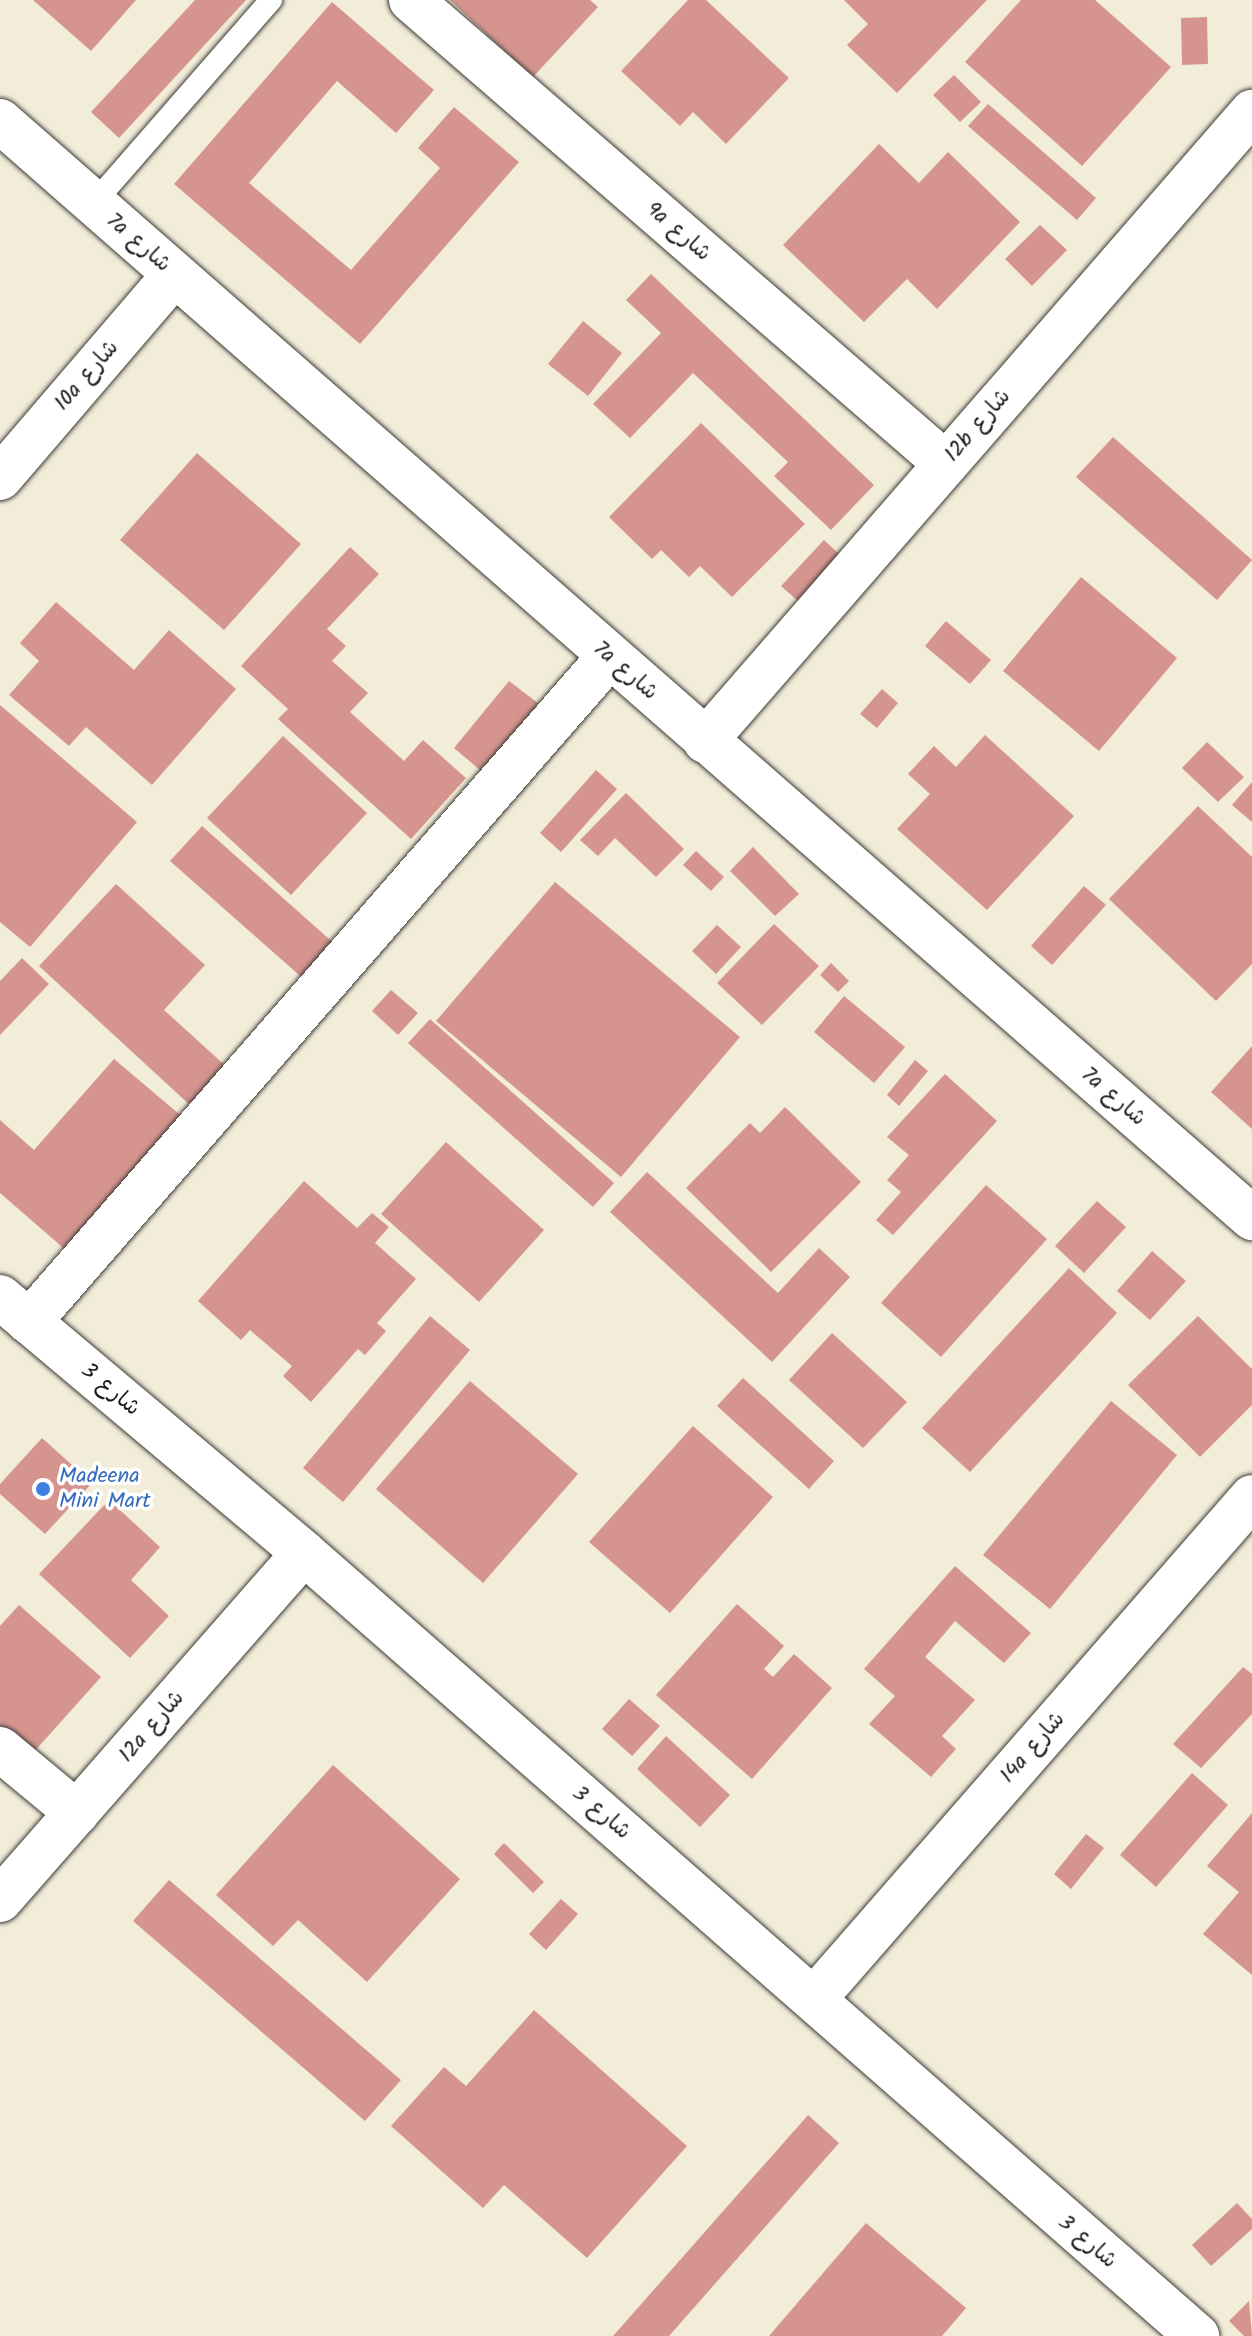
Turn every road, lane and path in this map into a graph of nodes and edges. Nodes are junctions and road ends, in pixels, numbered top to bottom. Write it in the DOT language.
graph roads {
  1 [pos="271,0"];
  2 [pos="411,0"];
  3 [pos="1252,112"];
  4 [pos="0,121"];
  5 [pos="93,204"];
  6 [pos="174,275"];
  7 [pos="946,464"];
  8 [pos="0,478"];
  9 [pos="609,657"];
  10 [pos="705,741"];
  11 [pos="1252,1218"];
  12 [pos="15,1310"];
  13 [pos="1252,1497"];
  14 [pos="304,1553"];
  15 [pos="0,1749"];
  16 [pos="77,1813"];
  17 [pos="0,1900"];
  18 [pos="814,1999"];
  19 [pos="1197,2336"];
  1 -- 5 [label="lane"];
  2 -- 7 [label="street, 9a شارع"];
  3 -- 7 [label="street, 12b شارع"];
  4 -- 5 [label="street, 7a شارع"];
  5 -- 6 [label="street, 7a شارع"];
  6 -- 8 [label="street, 10a شارع"];
  6 -- 9 [label="street, 7a شارع"];
  7 -- 10 [label="street, 12b شارع"];
  9 -- 10 [label="street, 7a شارع"];
  9 -- 12 [label="street"];
  10 -- 11 [label="street, 7a شارع"];
  12 -- 14 [label="street, شارع 3"];
  13 -- 18 [label="street, 14a شارع"];
  14 -- 16 [label="street, 12a شارع"];
  14 -- 18 [label="street, شارع 3"];
  15 -- 16 [label="street"];
  16 -- 17 [label="street, 12a شارع"];
  18 -- 19 [label="street, شارع 3"];
}
